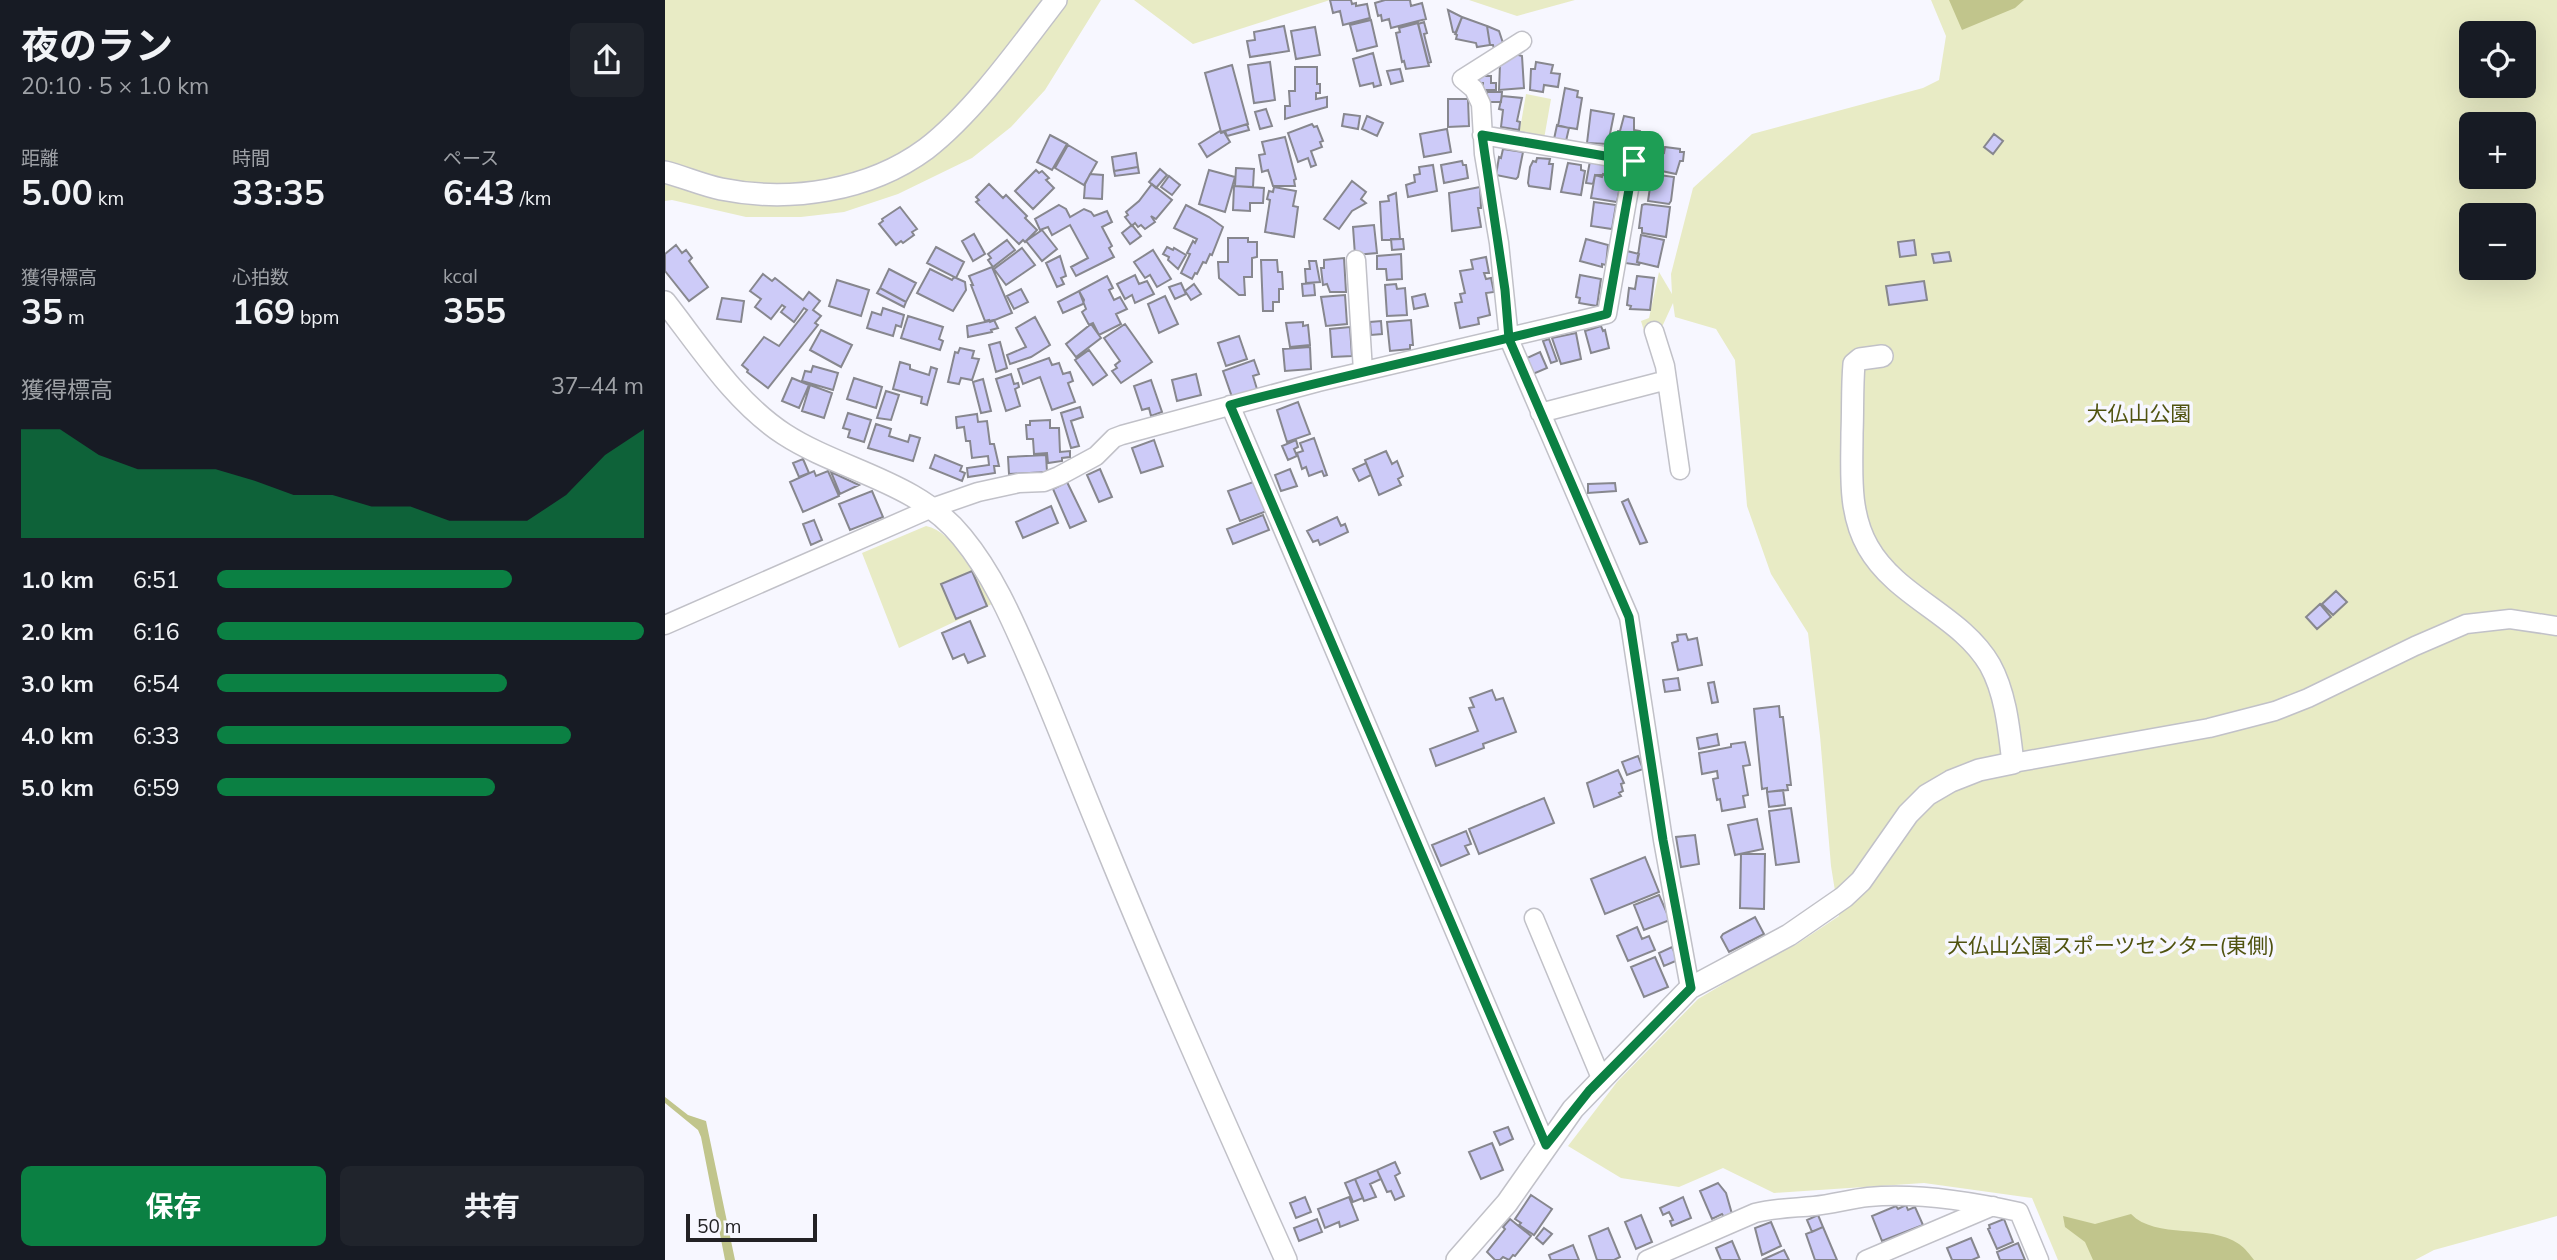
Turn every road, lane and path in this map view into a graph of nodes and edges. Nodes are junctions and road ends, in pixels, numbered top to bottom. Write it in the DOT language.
graph roads {
  1 [pos="1056,0"];
  2 [pos="1522,41"];
  3 [pos="1482,135"];
  4 [pos="665,172"];
  5 [pos="1356,260"];
  6 [pos="665,302"];
  7 [pos="1654,331"];
  8 [pos="1509,339"];
  9 [pos="1882,356"];
  10 [pos="1363,371"];
  11 [pos="1667,380"];
  12 [pos="1230,405"];
  13 [pos="1540,413"];
  14 [pos="1680,470"];
  15 [pos="932,508"];
  16 [pos="665,625"];
  17 [pos="2557,626"];
  18 [pos="2013,763"];
  19 [pos="1534,918"];
  20 [pos="1691,988"];
  21 [pos="1601,1078"];
  22 [pos="1546,1145"];
  23 [pos="1993,1206"];
  24 [pos="1286,1260"];
  25 [pos="1457,1260"];
  26 [pos="1647,1260"];
  27 [pos="1866,1260"];
  28 [pos="2039,1260"];
  1 -- 4 [label="street"];
  2 -- 3 [label="street"];
  3 -- 8 [label="street"];
  3 -- 8 [label="street"];
  5 -- 10 [label="street"];
  6 -- 15 [label="street"];
  7 -- 11 [label="street"];
  8 -- 10 [label="street"];
  8 -- 13 [label="street"];
  9 -- 18 [label="street"];
  10 -- 12 [label="street"];
  11 -- 13 [label="street"];
  11 -- 14 [label="street"];
  12 -- 15 [label="street"];
  12 -- 22 [label="street"];
  13 -- 20 [label="street"];
  15 -- 16 [label="street"];
  15 -- 24 [label="street"];
  17 -- 18 [label="street"];
  18 -- 20 [label="street"];
  19 -- 21 [label="street"];
  20 -- 21 [label="street"];
  21 -- 22 [label="street"];
  22 -- 25 [label="street"];
  23 -- 26 [label="street"];
  23 -- 27 [label="street"];
  23 -- 28 [label="street"];
}
